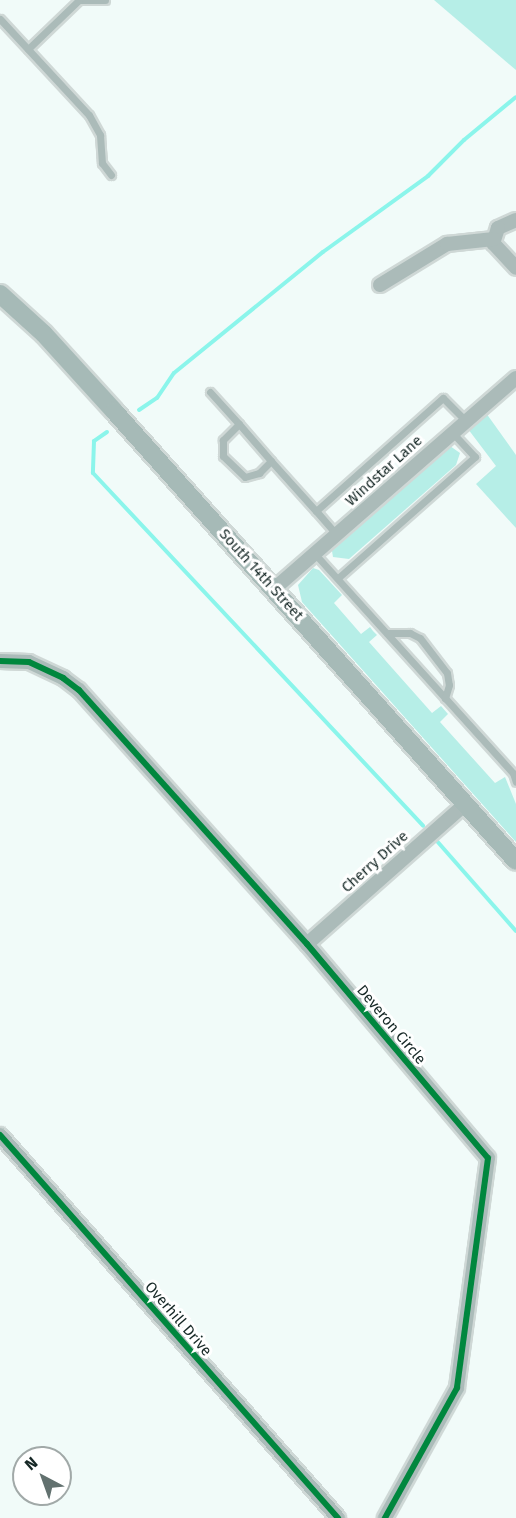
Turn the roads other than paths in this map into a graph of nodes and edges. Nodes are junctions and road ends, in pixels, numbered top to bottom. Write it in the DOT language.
graph roads {
  1 [pos="80,0"];
  2 [pos="105,0"];
  3 [pos="0,19"];
  4 [pos="28,49"];
  5 [pos="111,175"];
  6 [pos="516,220"];
  7 [pos="494,239"];
  8 [pos="516,268"];
  9 [pos="380,285"];
  10 [pos="0,294"];
  11 [pos="516,378"];
  12 [pos="210,392"];
  13 [pos="465,420"];
  14 [pos="239,424"];
  15 [pos="452,432"];
  16 [pos="271,461"];
  17 [pos="316,511"];
  18 [pos="337,535"];
  19 [pos="315,554"];
  20 [pos="338,579"];
  21 [pos="274,589"];
  22 [pos="387,633"];
  23 [pos="0,661"];
  24 [pos="445,698"];
  25 [pos="514,774"];
  26 [pos="516,782"];
  27 [pos="465,804"];
  28 [pos="516,861"];
  29 [pos="307,944"];
  30 [pos="0,1135"];
  31 [pos="338,1518"];
  32 [pos="385,1518"];
  1 -- 2 [label="lane"];
  1 -- 4 [label="lane"];
  3 -- 4 [label="lane"];
  4 -- 5 [label="lane"];
  6 -- 7 [label="street"];
  7 -- 8 [label="street"];
  7 -- 9 [label="street"];
  10 -- 21 [label="main road, South 14th Street"];
  11 -- 13 [label="street, Windstar Lane"];
  12 -- 14 [label="lane"];
  13 -- 15 [label="street, Windstar Lane"];
  13 -- 17 [label="lane"];
  14 -- 16 [label="lane"];
  14 -- 16 [label="lane"];
  15 -- 18 [label="street, Windstar Lane"];
  15 -- 20 [label="lane"];
  16 -- 17 [label="lane"];
  17 -- 18 [label="lane"];
  18 -- 19 [label="street, Windstar Lane"];
  19 -- 20 [label="lane"];
  19 -- 21 [label="street, Windstar Lane"];
  20 -- 22 [label="lane"];
  21 -- 27 [label="main road, South 14th Street"];
  22 -- 24 [label="lane"];
  22 -- 24 [label="lane"];
  23 -- 29 [label="street, Deveron Circle"];
  24 -- 25 [label="lane"];
  25 -- 26 [label="lane"];
  27 -- 28 [label="main road, South 14th Street"];
  27 -- 29 [label="street, Cherry Drive"];
  29 -- 32 [label="street, Deveron Circle"];
  30 -- 31 [label="street, Overhill Drive"];
}
